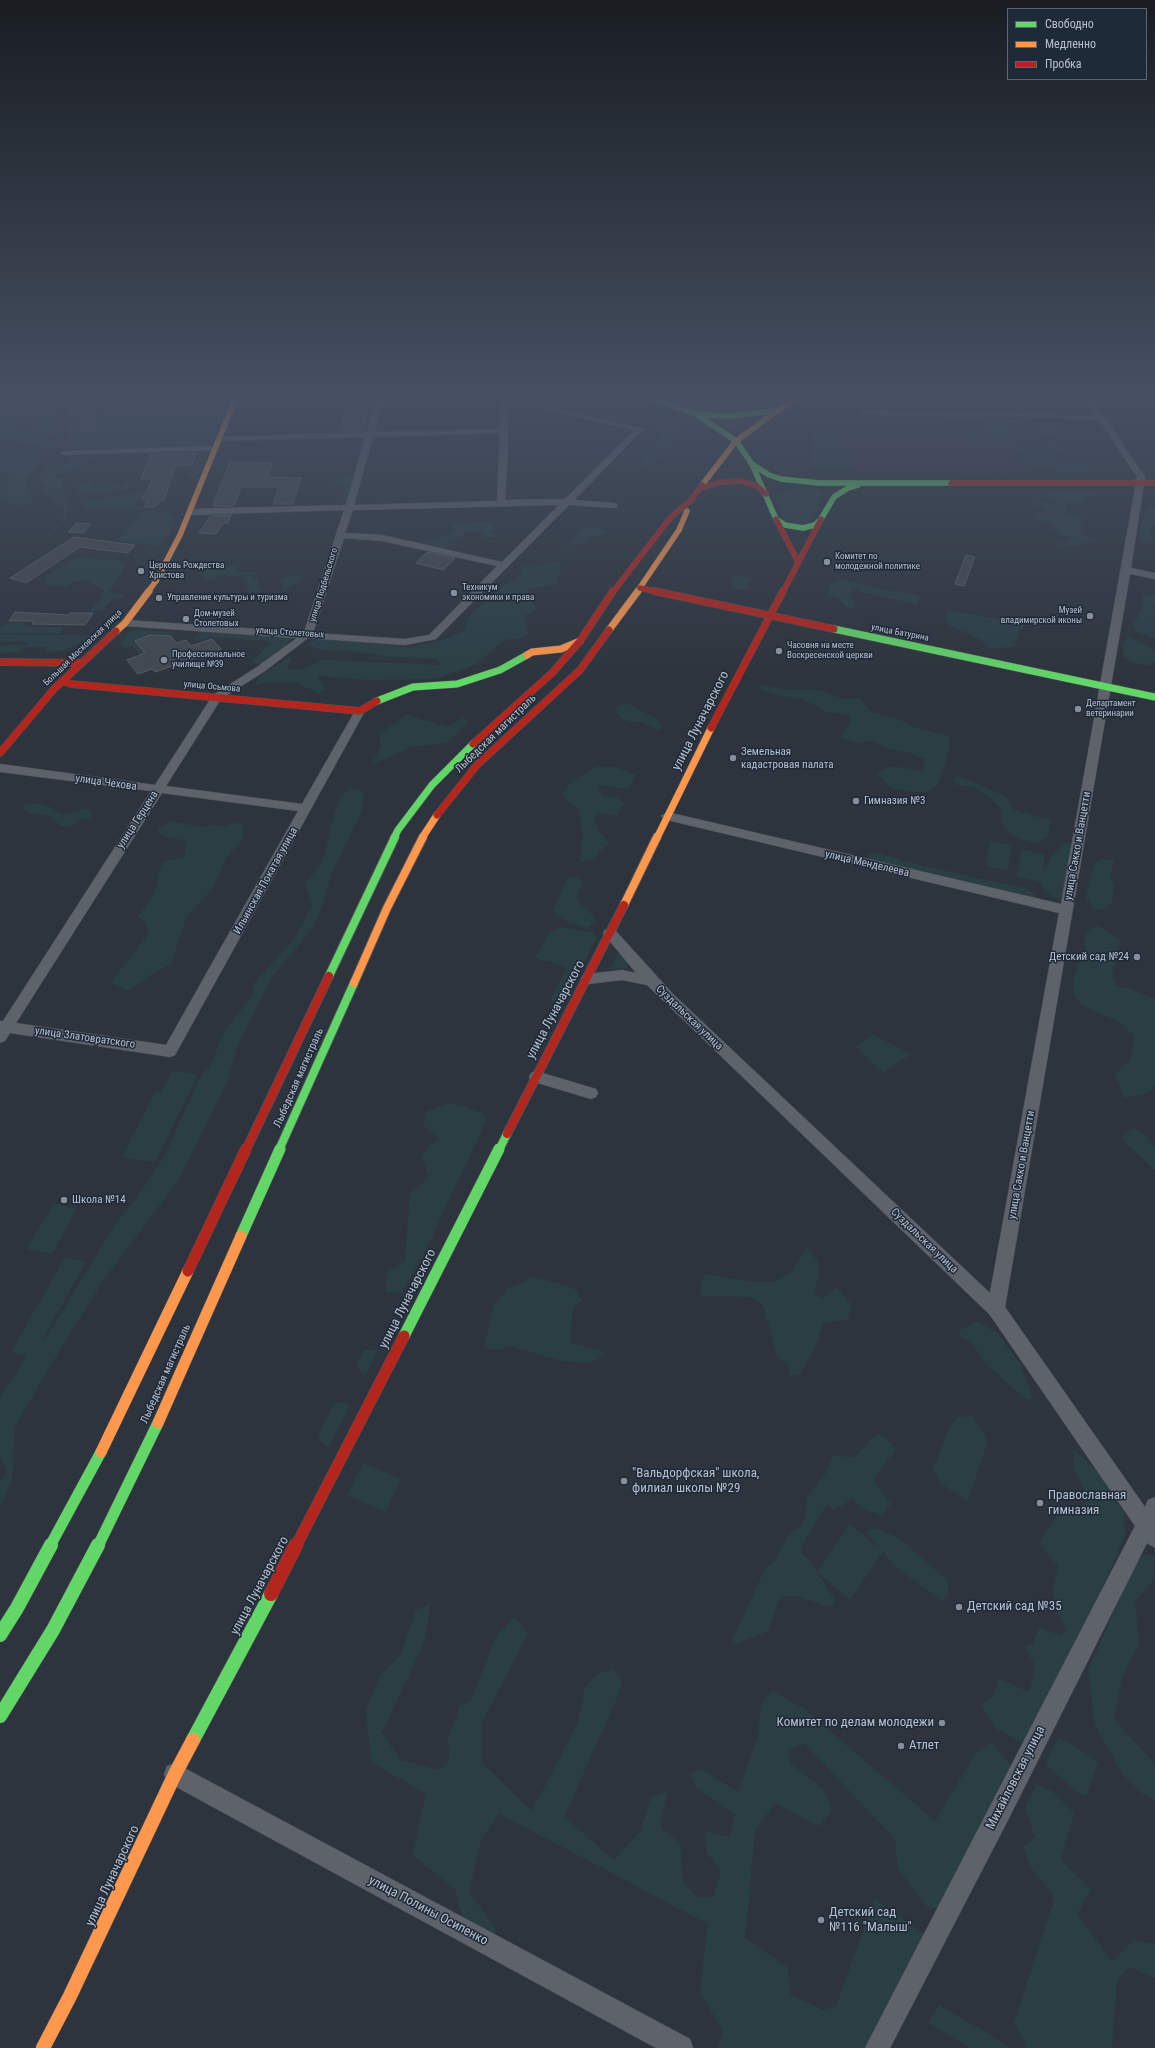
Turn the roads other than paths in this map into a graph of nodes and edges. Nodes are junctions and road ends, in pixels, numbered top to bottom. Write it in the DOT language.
graph roads {
  1 [pos="198,493"];
  2 [pos="353,493"];
  3 [pos="501,493"];
  4 [pos="576,493"];
  5 [pos="696,493"];
  6 [pos="839,493"];
  7 [pos="1139,493"];
  8 [pos="766,494"];
  9 [pos="691,500"];
  10 [pos="567,502"];
  11 [pos="501,503"];
  12 [pos="614,506"];
  13 [pos="349,508"];
  14 [pos="190,512"];
  15 [pos="776,519"];
  16 [pos="821,519"];
  17 [pos="339,536"];
  18 [pos="798,562"];
  19 [pos="503,565"];
  20 [pos="1126,570"];
  21 [pos="1155,576"];
  22 [pos="640,588"];
  23 [pos="769,616"];
  24 [pos="125,624"];
  25 [pos="308,634"];
  26 [pos="580,641"];
  27 [pos="523,656"];
  28 [pos="0,662"];
  29 [pos="82,664"];
  30 [pos="552,673"];
  31 [pos="62,681"];
  32 [pos="1106,686"];
  33 [pos="217,697"];
  34 [pos="1155,697"];
  35 [pos="360,711"];
  36 [pos="0,753"];
  37 [pos="0,768"];
  38 [pos="157,790"];
  39 [pos="307,808"];
  40 [pos="667,816"];
  41 [pos="1066,910"];
  42 [pos="610,933"];
  43 [pos="588,979"];
  44 [pos="650,981"];
  45 [pos="2,1030"];
  46 [pos="170,1051"];
  47 [pos="536,1077"];
  48 [pos="591,1093"];
  49 [pos="996,1309"];
  50 [pos="1155,1507"];
  51 [pos="1150,1532"];
  52 [pos="0,1635"];
  53 [pos="0,1716"];
  54 [pos="175,1774"];
  55 [pos="43,2048"];
  56 [pos="681,2048"];
  57 [pos="876,2048"];
  1 -- 14 [label="main road, Большая Московская улица"];
  2 -- 13 [label="street, улица Подбельского"];
  3 -- 11 [label="street"];
  4 -- 10 [label="street"];
  5 -- 9 [label="main road, Лыбедская магистраль"];
  6 -- 16 [label="main road, улица Луначарского"];
  7 -- 20 [label="street, улица Сакко и Ванцетти"];
  8 -- 15 [label="main road"];
  9 -- 22 [label="main road, Лыбедская магистраль"];
  9 -- 26 [label="main road, Лыбедская магистраль"];
  10 -- 11 [label="street"];
  10 -- 12 [label="street"];
  10 -- 19 [label="street"];
  11 -- 13 [label="street"];
  13 -- 14 [label="street"];
  13 -- 17 [label="street, улица Подбельского"];
  14 -- 24 [label="main road, Большая Московская улица"];
  15 -- 16 [label="main road"];
  15 -- 18 [label="main road"];
  16 -- 18 [label="main road, улица Луначарского"];
  17 -- 19 [label="street"];
  17 -- 25 [label="street, улица Подбельского"];
  18 -- 23 [label="main road, улица Луначарского"];
  19 -- 25 [label="street, улица Столетовых"];
  20 -- 21 [label="street"];
  20 -- 32 [label="street, улица Сакко и Ванцетти"];
  22 -- 23 [label="main road, улица Батурина"];
  22 -- 53 [label="main road, Лыбедская магистраль"];
  23 -- 32 [label="main road, улица Батурина"];
  23 -- 40 [label="main road, улица Луначарского"];
  24 -- 25 [label="street, улица Столетовых"];
  24 -- 29 [label="main road, Большая Московская улица"];
  25 -- 33 [label="street, улица Герцена"];
  26 -- 27 [label="main road"];
  26 -- 30 [label="main road, Лыбедская магистраль"];
  27 -- 30 [label="main road"];
  27 -- 35 [label="main road"];
  28 -- 29 [label="main road"];
  29 -- 31 [label="main road, Большая Московская улица"];
  30 -- 52 [label="main road, Лыбедская магистраль"];
  31 -- 33 [label="main road, улица Осьмова"];
  31 -- 36 [label="main road, Большая Московская улица"];
  32 -- 34 [label="main road, улица Батурина"];
  32 -- 41 [label="street, улица Сакко и Ванцетти"];
  33 -- 35 [label="main road, улица Осьмова"];
  33 -- 38 [label="street, улица Герцена"];
  35 -- 39 [label="street, Ильинская-Покатая улица"];
  37 -- 38 [label="street, улица Чехова"];
  38 -- 39 [label="street, улица Чехова"];
  38 -- 45 [label="street, улица Герцена"];
  39 -- 46 [label="street, Ильинская-Покатая улица"];
  40 -- 41 [label="street, улица Менделеева"];
  40 -- 42 [label="main road, улица Луначарского"];
  41 -- 49 [label="street, улица Сакко и Ванцетти"];
  42 -- 43 [label="main road, улица Луначарского"];
  42 -- 44 [label="street, Суздальская улица"];
  43 -- 44 [label="street, Суздальская улица"];
  43 -- 47 [label="main road, улица Луначарского"];
  44 -- 49 [label="street, Суздальская улица"];
  45 -- 46 [label="street, улица Златовратского"];
  47 -- 48 [label="street"];
  47 -- 54 [label="main road, улица Луначарского"];
  49 -- 51 [label="street, Суздальская улица"];
  50 -- 51 [label="street, Михайловская улица"];
  51 -- 57 [label="street, Михайловская улица"];
  54 -- 55 [label="main road, улица Луначарского"];
  54 -- 56 [label="street, улица Полины Осипенко"];
}
